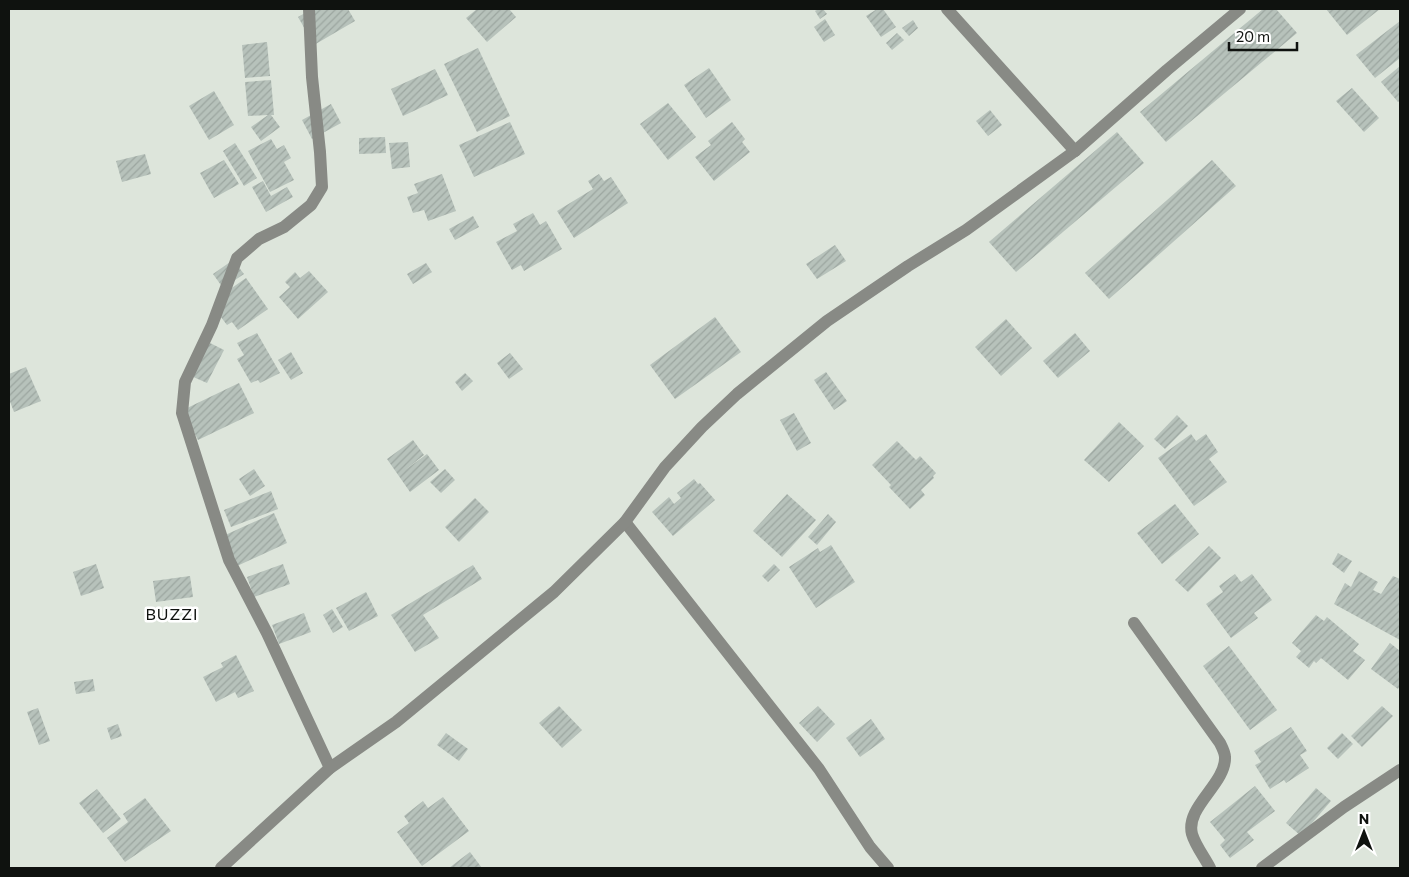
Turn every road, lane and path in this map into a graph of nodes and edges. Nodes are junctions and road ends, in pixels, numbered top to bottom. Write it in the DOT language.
graph roads {
  1 [pos="309,9"];
  2 [pos="947,9"];
  3 [pos="1240,9"];
  4 [pos="1075,151"];
  5 [pos="625,522"];
  6 [pos="1134,623"];
  7 [pos="330,768"];
  8 [pos="1400,770"];
  9 [pos="221,868"];
  10 [pos="888,868"];
  11 [pos="1210,868"];
  12 [pos="1262,868"];
  1 -- 7 [label="street"];
  2 -- 4 [label="street"];
  3 -- 4 [label="street"];
  4 -- 5 [label="street"];
  5 -- 7 [label="street"];
  5 -- 10 [label="street"];
  6 -- 11 [label="street"];
  7 -- 9 [label="street"];
  8 -- 12 [label="street"];
}
